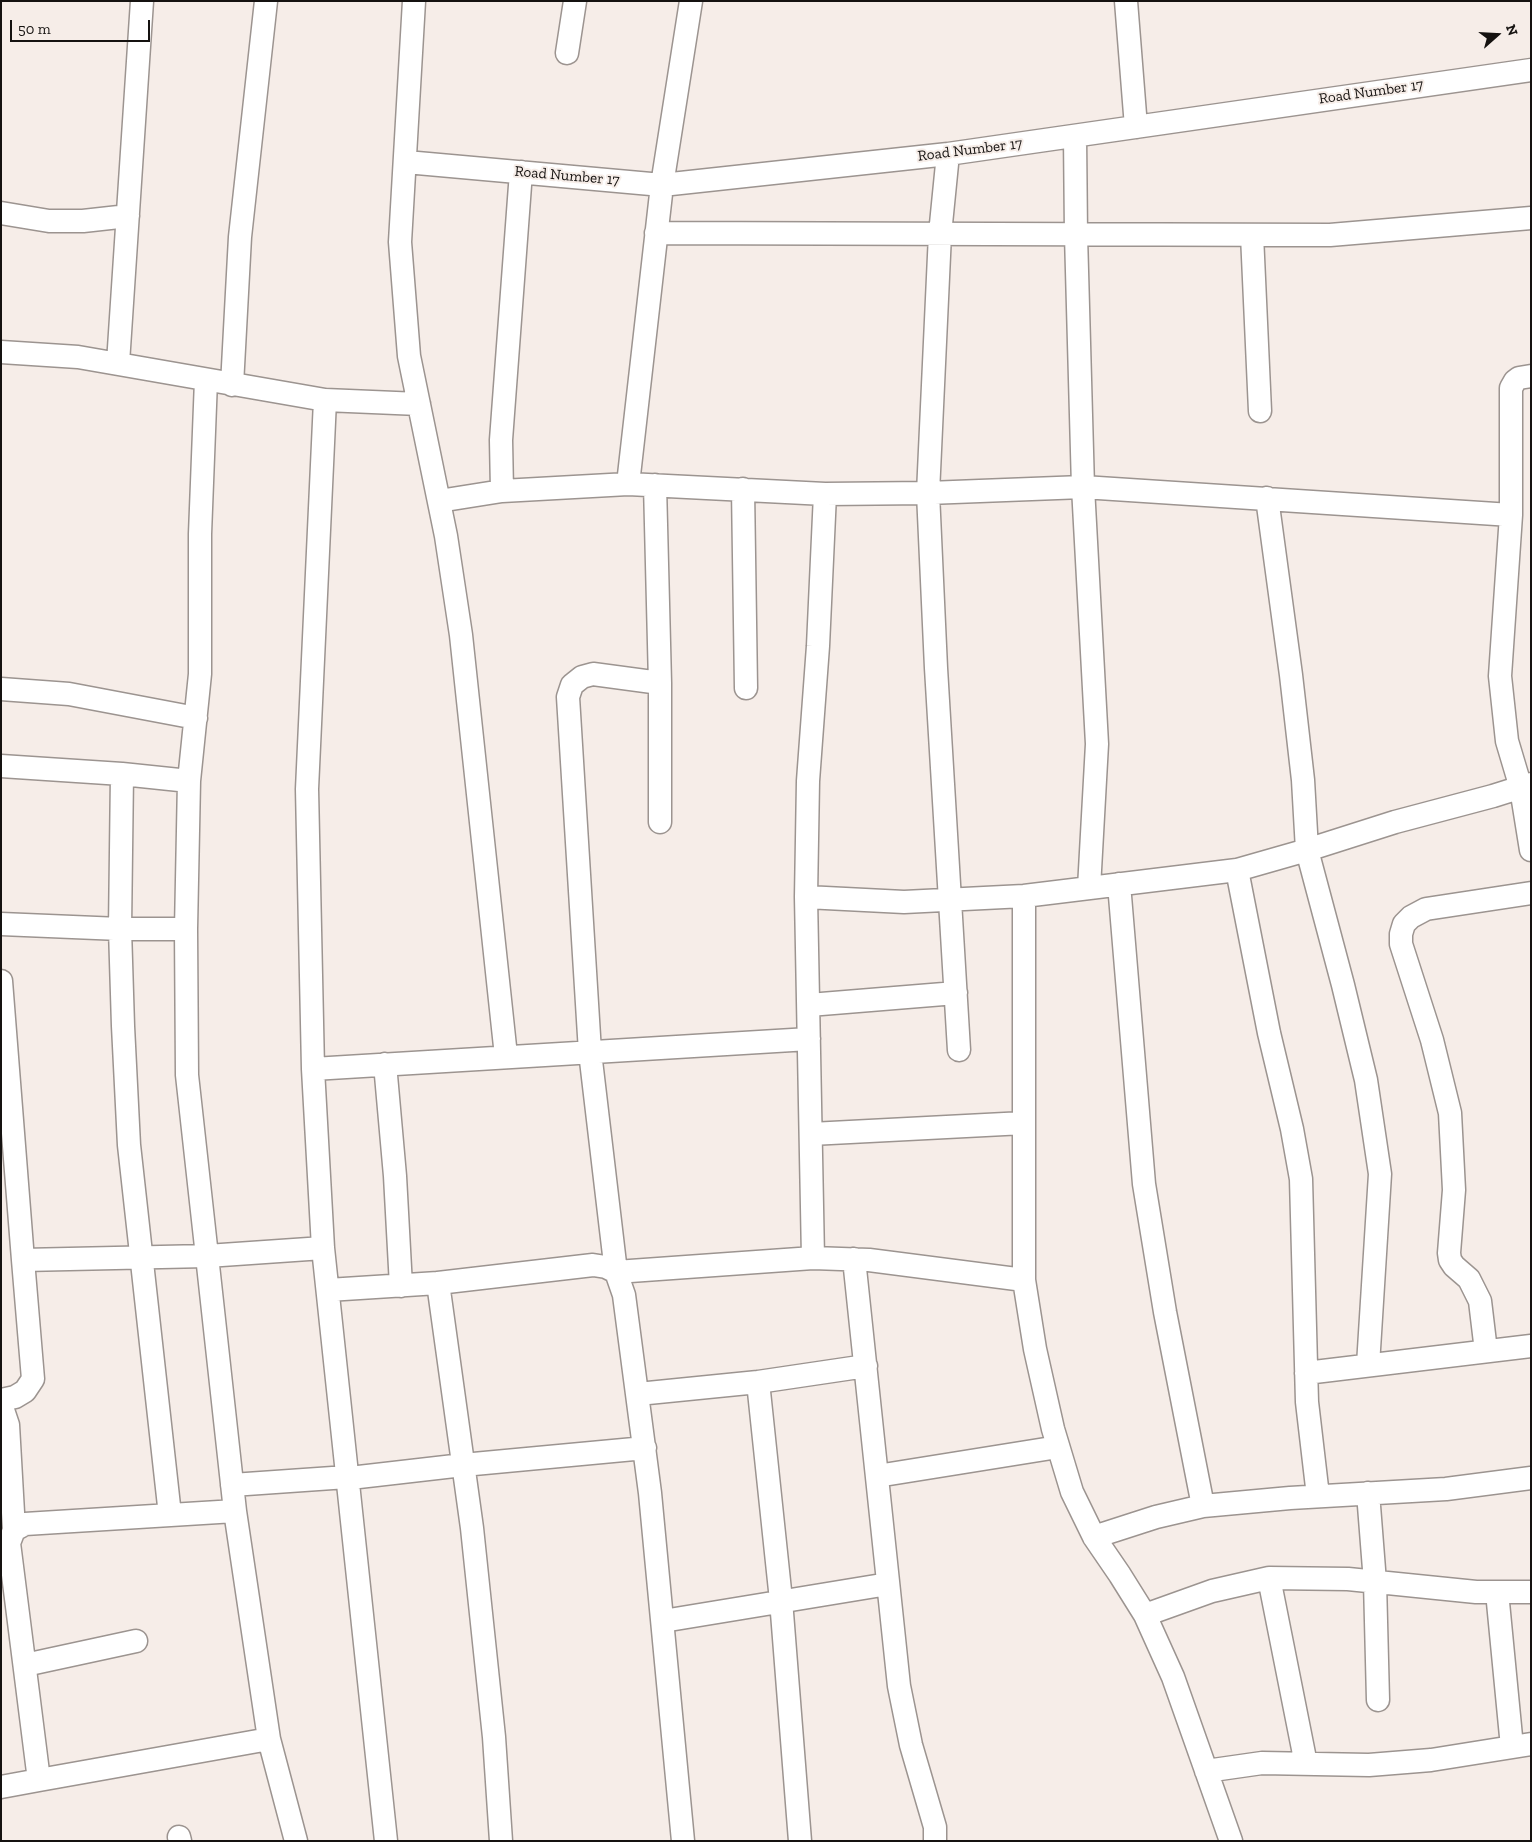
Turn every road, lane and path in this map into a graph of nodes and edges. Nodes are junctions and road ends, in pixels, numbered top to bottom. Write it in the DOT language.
graph roads {
  1 [pos="142,1"];
  2 [pos="266,1"];
  3 [pos="414,1"];
  4 [pos="574,1"];
  5 [pos="692,1"];
  6 [pos="1126,1"];
  7 [pos="567,53"];
  8 [pos="1531,70"];
  9 [pos="1136,127"];
  10 [pos="1075,136"];
  11 [pos="948,154"];
  12 [pos="406,162"];
  13 [pos="521,172"];
  14 [pos="662,184"];
  15 [pos="1,213"];
  16 [pos="128,216"];
  17 [pos="1531,218"];
  18 [pos="656,233"];
  19 [pos="940,234"];
  20 [pos="1076,234"];
  21 [pos="1252,235"];
  22 [pos="1,352"];
  23 [pos="118,363"];
  24 [pos="1531,376"];
  25 [pos="206,380"];
  26 [pos="232,385"];
  27 [pos="325,400"];
  28 [pos="418,404"];
  29 [pos="1260,412"];
  30 [pos="1521,444"];
  31 [pos="628,484"];
  32 [pos="655,485"];
  33 [pos="1083,487"];
  34 [pos="742,489"];
  35 [pos="502,491"];
  36 [pos="928,493"];
  37 [pos="824,494"];
  38 [pos="1267,498"];
  39 [pos="439,501"];
  40 [pos="1510,515"];
  41 [pos="660,683"];
  42 [pos="746,688"];
  43 [pos="1,689"];
  44 [pos="196,718"];
  45 [pos="1,766"];
  46 [pos="122,774"];
  47 [pos="189,781"];
  48 [pos="1526,786"];
  49 [pos="660,822"];
  50 [pos="1307,850"];
  51 [pos="1531,850"];
  52 [pos="1237,870"];
  53 [pos="1119,884"];
  54 [pos="1089,888"];
  55 [pos="1531,893"];
  56 [pos="1024,896"];
  57 [pos="806,897"];
  58 [pos="951,901"];
  59 [pos="1,924"];
  60 [pos="120,929"];
  61 [pos="186,929"];
  62 [pos="1,981"];
  63 [pos="956,992"];
  64 [pos="808,1005"];
  65 [pos="809,1039"];
  66 [pos="959,1050"];
  67 [pos="590,1052"];
  68 [pos="506,1056"];
  69 [pos="385,1064"];
  70 [pos="313,1068"];
  71 [pos="1024,1123"];
  72 [pos="811,1134"];
  73 [pos="323,1248"];
  74 [pos="207,1256"];
  75 [pos="141,1257"];
  76 [pos="814,1258"];
  77 [pos="854,1259"];
  78 [pos="23,1260"];
  79 [pos="616,1272"];
  80 [pos="1024,1280"];
  81 [pos="438,1283"];
  82 [pos="401,1286"];
  83 [pos="328,1290"];
  84 [pos="1531,1346"];
  85 [pos="1486,1351"];
  86 [pos="1368,1365"];
  87 [pos="866,1366"];
  88 [pos="1306,1372"];
  89 [pos="758,1382"];
  90 [pos="638,1394"];
  91 [pos="1,1402"];
  92 [pos="1058,1447"];
  93 [pos="645,1448"];
  94 [pos="463,1465"];
  95 [pos="347,1476"];
  96 [pos="877,1476"];
  97 [pos="1531,1478"];
  98 [pos="232,1485"];
  99 [pos="1368,1493"];
  100 [pos="1318,1496"];
  101 [pos="1203,1506"];
  102 [pos="236,1511"];
  103 [pos="170,1515"];
  104 [pos="14,1530"];
  105 [pos="1094,1537"];
  106 [pos="1268,1578"];
  107 [pos="1375,1582"];
  108 [pos="888,1584"];
  109 [pos="1497,1592"];
  110 [pos="1531,1592"];
  111 [pos="781,1600"];
  112 [pos="1145,1616"];
  113 [pos="663,1621"];
  114 [pos="136,1641"];
  115 [pos="25,1665"];
  116 [pos="1378,1700"];
  117 [pos="269,1739"];
  118 [pos="1521,1745"];
  119 [pos="1306,1764"];
  120 [pos="1206,1771"];
  121 [pos="38,1780"];
  122 [pos="1,1787"];
  123 [pos="296,1841"];
  124 [pos="386,1841"];
  125 [pos="501,1841"];
  126 [pos="683,1841"];
  127 [pos="800,1841"];
  128 [pos="935,1841"];
  129 [pos="1231,1841"];
  1 -- 16 [label="street"];
  2 -- 26 [label="street"];
  3 -- 12 [label="street"];
  4 -- 7 [label="street"];
  5 -- 14 [label="street"];
  6 -- 9 [label="street"];
  8 -- 9 [label="street, Road Number 17"];
  9 -- 10 [label="street, Road Number 17"];
  10 -- 11 [label="street, Road Number 17"];
  10 -- 20 [label="street"];
  11 -- 14 [label="street, Road Number 17"];
  11 -- 19 [label="street"];
  12 -- 13 [label="street, Road Number 17"];
  12 -- 28 [label="street"];
  13 -- 14 [label="street, Road Number 17"];
  13 -- 35 [label="street"];
  14 -- 18 [label="street"];
  15 -- 16 [label="street"];
  16 -- 23 [label="street"];
  17 -- 21 [label="street"];
  18 -- 19 [label="street"];
  18 -- 31 [label="street"];
  19 -- 20 [label="street"];
  19 -- 36 [label="street"];
  20 -- 21 [label="street"];
  20 -- 33 [label="street"];
  21 -- 29 [label="street"];
  22 -- 23 [label="street"];
  23 -- 25 [label="street"];
  24 -- 30 [label="street"];
  25 -- 26 [label="street"];
  25 -- 44 [label="street"];
  26 -- 27 [label="street"];
  27 -- 28 [label="street"];
  27 -- 70 [label="street"];
  28 -- 39 [label="street"];
  30 -- 40 [label="street"];
  31 -- 32 [label="street"];
  31 -- 35 [label="street"];
  32 -- 34 [label="street"];
  32 -- 41 [label="street"];
  33 -- 36 [label="street"];
  33 -- 38 [label="street"];
  33 -- 54 [label="street"];
  34 -- 37 [label="street"];
  34 -- 42 [label="street"];
  35 -- 39 [label="street"];
  36 -- 37 [label="street"];
  36 -- 58 [label="street"];
  37 -- 57 [label="street"];
  38 -- 40 [label="street"];
  38 -- 50 [label="street"];
  39 -- 68 [label="street"];
  40 -- 48 [label="street"];
  41 -- 49 [label="street"];
  41 -- 67 [label="street"];
  43 -- 44 [label="street"];
  44 -- 47 [label="street"];
  45 -- 46 [label="street"];
  46 -- 47 [label="street"];
  46 -- 60 [label="street"];
  47 -- 61 [label="street"];
  48 -- 50 [label="street"];
  48 -- 51 [label="street"];
  50 -- 52 [label="street"];
  50 -- 86 [label="street"];
  52 -- 53 [label="street"];
  52 -- 88 [label="street"];
  53 -- 54 [label="street"];
  53 -- 101 [label="street"];
  54 -- 56 [label="street"];
  55 -- 85 [label="street"];
  56 -- 58 [label="street"];
  56 -- 71 [label="street"];
  57 -- 58 [label="street"];
  57 -- 64 [label="street"];
  58 -- 63 [label="street"];
  59 -- 60 [label="street"];
  60 -- 61 [label="street"];
  60 -- 75 [label="street"];
  61 -- 74 [label="street"];
  62 -- 78 [label="street"];
  63 -- 64 [label="street"];
  63 -- 66 [label="street"];
  64 -- 65 [label="street"];
  65 -- 67 [label="street"];
  65 -- 72 [label="street"];
  67 -- 68 [label="street"];
  67 -- 79 [label="street"];
  68 -- 69 [label="street"];
  69 -- 70 [label="street"];
  69 -- 82 [label="street"];
  70 -- 73 [label="street"];
  71 -- 72 [label="street"];
  71 -- 80 [label="street"];
  72 -- 76 [label="street"];
  73 -- 74 [label="street"];
  73 -- 83 [label="street"];
  74 -- 75 [label="street"];
  74 -- 98 [label="street"];
  75 -- 78 [label="street"];
  75 -- 103 [label="street"];
  76 -- 77 [label="street"];
  76 -- 79 [label="street"];
  77 -- 80 [label="street"];
  77 -- 87 [label="street"];
  78 -- 91 [label="street"];
  79 -- 81 [label="street"];
  79 -- 90 [label="street"];
  80 -- 92 [label="street"];
  81 -- 82 [label="street"];
  81 -- 94 [label="street"];
  82 -- 83 [label="street"];
  83 -- 95 [label="street"];
  84 -- 85 [label="street"];
  85 -- 86 [label="street"];
  86 -- 88 [label="street"];
  87 -- 89 [label="street"];
  87 -- 96 [label="street"];
  88 -- 100 [label="street"];
  89 -- 90 [label="street"];
  89 -- 111 [label="street"];
  90 -- 93 [label="street"];
  91 -- 104 [label="street"];
  92 -- 96 [label="street"];
  92 -- 105 [label="street"];
  93 -- 94 [label="street"];
  93 -- 113 [label="street"];
  94 -- 95 [label="street"];
  94 -- 125 [label="street"];
  95 -- 98 [label="street"];
  95 -- 124 [label="street"];
  96 -- 108 [label="street"];
  97 -- 99 [label="street"];
  98 -- 102 [label="street"];
  99 -- 100 [label="street"];
  99 -- 107 [label="street"];
  100 -- 101 [label="street"];
  101 -- 105 [label="street"];
  102 -- 103 [label="street"];
  102 -- 117 [label="street"];
  103 -- 104 [label="street"];
  104 -- 115 [label="street"];
  105 -- 112 [label="street"];
  106 -- 107 [label="street"];
  106 -- 112 [label="street"];
  106 -- 119 [label="street"];
  107 -- 109 [label="street"];
  107 -- 116 [label="street"];
  108 -- 111 [label="street"];
  108 -- 128 [label="street"];
  109 -- 110 [label="street"];
  109 -- 118 [label="street"];
  111 -- 113 [label="street"];
  111 -- 127 [label="street"];
  112 -- 120 [label="street"];
  113 -- 126 [label="street"];
  114 -- 115 [label="street"];
  115 -- 121 [label="street"];
  117 -- 121 [label="street"];
  117 -- 123 [label="street"];
  118 -- 119 [label="street"];
  119 -- 120 [label="street"];
  120 -- 129 [label="street"];
  121 -- 122 [label="street"];
}
